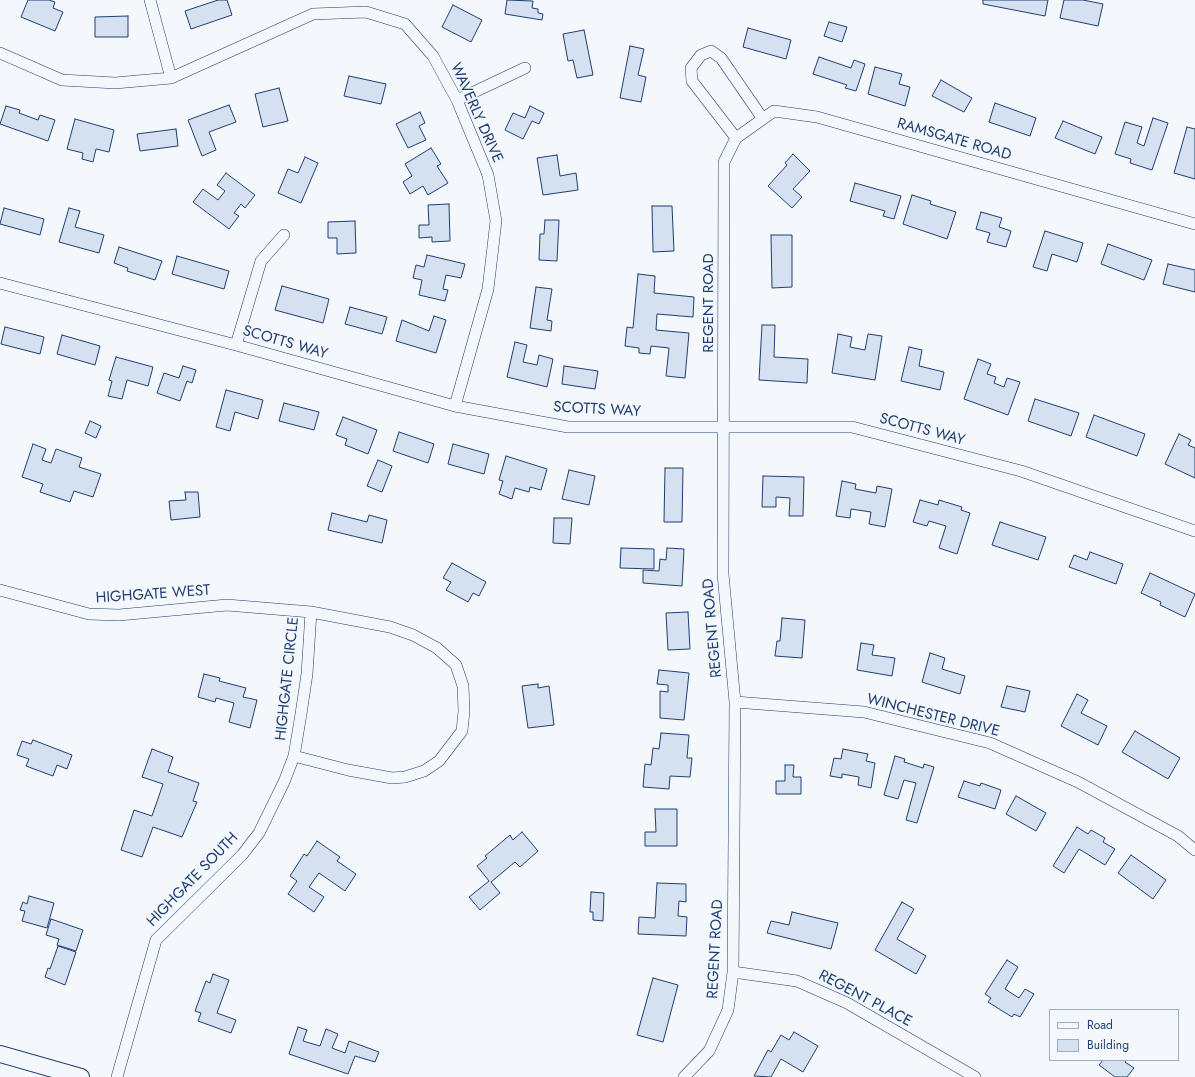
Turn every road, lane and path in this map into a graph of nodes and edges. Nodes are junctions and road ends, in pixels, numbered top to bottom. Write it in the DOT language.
graph roads {
  1 [pos="150,0"];
  2 [pos="0,53"];
  3 [pos="525,68"];
  4 [pos="171,78"];
  5 [pos="458,100"];
  6 [pos="764,119"];
  7 [pos="736,138"];
  8 [pos="724,162"];
  9 [pos="1195,224"];
  10 [pos="284,235"];
  11 [pos="0,283"];
  12 [pos="236,345"];
  13 [pos="455,406"];
  14 [pos="724,428"];
  15 [pos="1195,531"];
  16 [pos="0,590"];
  17 [pos="311,612"];
  18 [pos="735,702"];
  19 [pos="294,756"];
  20 [pos="1195,850"];
  21 [pos="733,972"];
  22 [pos="0,1054"];
  23 [pos="81,1077"];
  24 [pos="117,1077"];
  25 [pos="684,1077"];
  26 [pos="975,1077"];
  1 -- 4 [label="street"];
  2 -- 4 [label="street, WAVERLY DRIVE"];
  3 -- 5 [label="street"];
  4 -- 5 [label="street, WAVERLY DRIVE"];
  5 -- 13 [label="street, WAVERLY DRIVE"];
  6 -- 7 [label="street, RAMSGATE ROAD"];
  6 -- 7 [label="street"];
  6 -- 9 [label="street, RAMSGATE ROAD"];
  7 -- 8 [label="street, RAMSGATE ROAD"];
  8 -- 14 [label="street, REGENT ROAD"];
  10 -- 12 [label="street"];
  11 -- 12 [label="street, SCOTTS WAY"];
  12 -- 13 [label="street, SCOTTS WAY"];
  13 -- 14 [label="street, SCOTTS WAY"];
  14 -- 15 [label="street, SCOTTS WAY"];
  14 -- 18 [label="street, REGENT ROAD"];
  16 -- 17 [label="street, HIGHGATE WEST"];
  17 -- 19 [label="street, HIGHGATE CIRCLE"];
  17 -- 19 [label="street, HIGHGATE CIRCLE"];
  18 -- 20 [label="street, WINCHESTER DRIVE"];
  18 -- 21 [label="street, REGENT ROAD"];
  19 -- 24 [label="street, HIGHGATE SOUTH"];
  21 -- 25 [label="street, REGENT ROAD"];
  21 -- 26 [label="street, REGENT PLACE"];
  22 -- 23 [label="street"];
}
